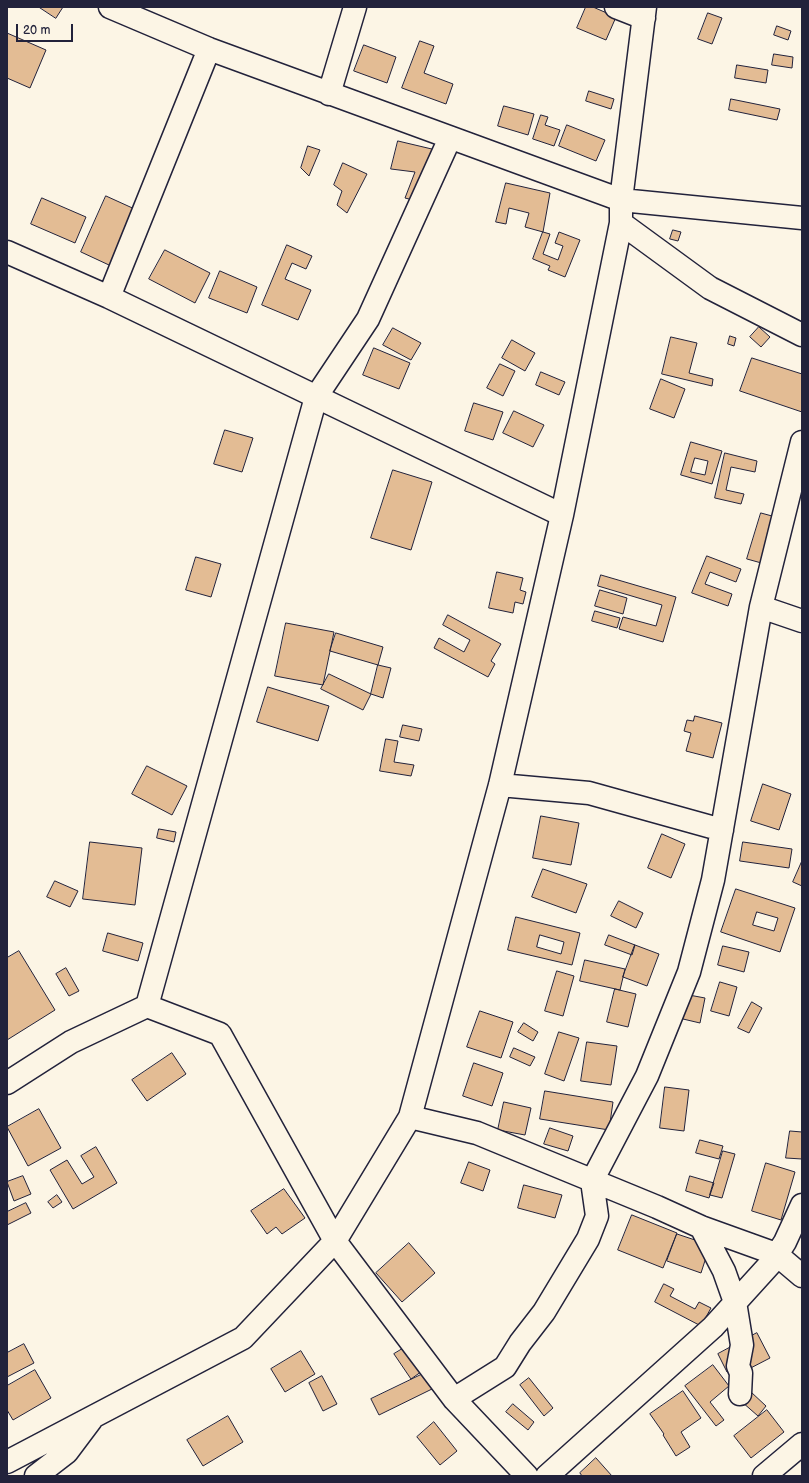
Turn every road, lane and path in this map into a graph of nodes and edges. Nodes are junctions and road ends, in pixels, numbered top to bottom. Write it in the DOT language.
graph roads {
  1 [pos="110,7"];
  2 [pos="355,7"];
  3 [pos="616,7"];
  4 [pos="645,12"];
  5 [pos="209,49"];
  6 [pos="329,94"];
  7 [pos="450,138"];
  8 [pos="621,200"];
  9 [pos="802,218"];
  10 [pos="620,223"];
  11 [pos="7,252"];
  12 [pos="109,297"];
  13 [pos="802,335"];
  14 [pos="316,397"];
  15 [pos="802,442"];
  16 [pos="562,514"];
  17 [pos="761,607"];
  18 [pos="802,621"];
  19 [pos="500,785"];
  20 [pos="722,830"];
  21 [pos="147,1006"];
  22 [pos="7,1083"];
  23 [pos="410,1117"];
  24 [pos="592,1181"];
  25 [pos="802,1205"];
  26 [pos="701,1227"];
  27 [pos="335,1242"];
  28 [pos="788,1247"];
  29 [pos="802,1276"];
  30 [pos="735,1302"];
  31 [pos="740,1394"];
  32 [pos="454,1399"];
  33 [pos="95,1415"];
  34 [pos="802,1444"];
  35 [pos="7,1462"];
  36 [pos="36,1476"];
  37 [pos="527,1476"];
  38 [pos="547,1476"];
  39 [pos="764,1476"];
  1 -- 5 [label="street"];
  2 -- 6 [label="street"];
  3 -- 4 [label="street"];
  4 -- 8 [label="street"];
  5 -- 6 [label="street"];
  5 -- 12 [label="street"];
  6 -- 7 [label="street"];
  7 -- 8 [label="street"];
  7 -- 14 [label="street"];
  8 -- 9 [label="street"];
  8 -- 10 [label="street"];
  10 -- 13 [label="street"];
  10 -- 16 [label="street"];
  11 -- 12 [label="street"];
  12 -- 14 [label="street"];
  14 -- 16 [label="street"];
  14 -- 21 [label="street"];
  15 -- 17 [label="street"];
  16 -- 19 [label="street"];
  17 -- 18 [label="street"];
  17 -- 20 [label="street"];
  19 -- 20 [label="street"];
  19 -- 23 [label="street"];
  20 -- 24 [label="street"];
  21 -- 22 [label="street"];
  21 -- 27 [label="street"];
  23 -- 24 [label="street"];
  23 -- 27 [label="street"];
  24 -- 26 [label="street"];
  24 -- 32 [label="street"];
  25 -- 28 [label="street"];
  26 -- 28 [label="street"];
  26 -- 30 [label="street"];
  27 -- 32 [label="street"];
  27 -- 33 [label="street"];
  28 -- 29 [label="street"];
  28 -- 30 [label="street"];
  30 -- 31 [label="street"];
  30 -- 38 [label="street"];
  32 -- 37 [label="street"];
  33 -- 35 [label="street"];
  33 -- 36 [label="street"];
  34 -- 39 [label="street"];
}
